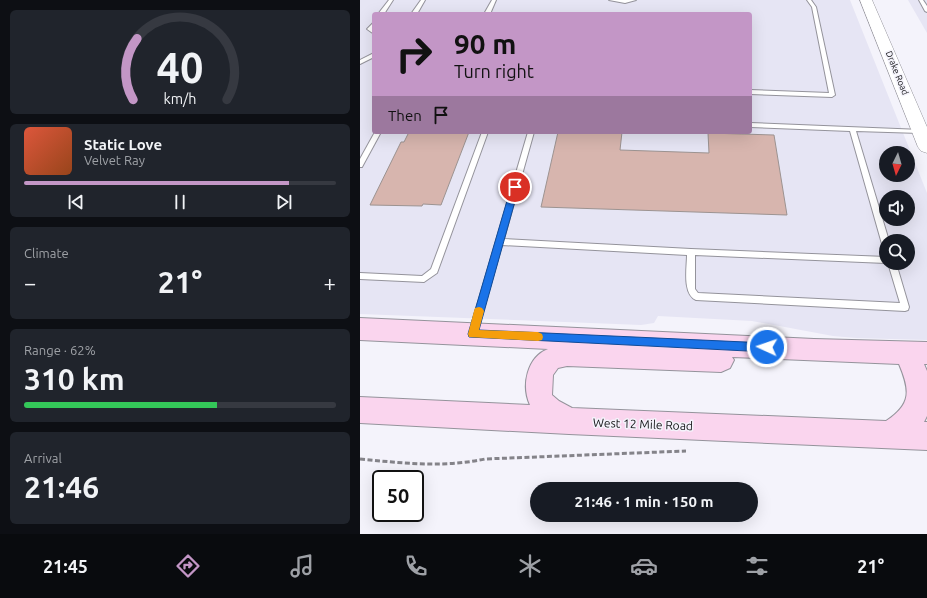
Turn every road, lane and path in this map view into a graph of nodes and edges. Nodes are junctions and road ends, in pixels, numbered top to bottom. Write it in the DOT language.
graph roads {
  1 [pos="391,0"];
  2 [pos="423,0"];
  3 [pos="494,0"];
  4 [pos="611,0"];
  5 [pos="634,0"];
  6 [pos="809,0"];
  7 [pos="866,0"];
  8 [pos="921,0"];
  9 [pos="927,11"];
  10 [pos="382,12"];
  11 [pos="415,12"];
  12 [pos="488,12"];
  13 [pos="372,56"];
  14 [pos="360,62"];
  15 [pos="752,92"];
  16 [pos="752,125"];
  17 [pos="852,128"];
  18 [pos="920,130"];
  19 [pos="377,134"];
  20 [pos="484,134"];
  21 [pos="530,134"];
  22 [pos="927,147"];
  23 [pos="360,165"];
  24 [pos="883,234"];
  25 [pos="499,242"];
  26 [pos="691,252"];
  27 [pos="879,260"];
  28 [pos="894,270"];
  29 [pos="360,276"];
  30 [pos="360,328"];
  31 [pos="473,334"];
  32 [pos="814,350"];
  33 [pos="917,352"];
  34 [pos="360,410"];
  35 [pos="569,421"];
  36 [pos="889,434"];
  37 [pos="927,436"];
  38 [pos="689,451"];
  39 [pos="360,460"];
  1 -- 10 [label="lane"];
  2 -- 11 [label="lane"];
  3 -- 12 [label="lane"];
  4 -- 5 [label="lane"];
  6 -- 15 [label="lane"];
  7 -- 18 [label="street, Drake Road"];
  8 -- 9 [label="lane"];
  13 -- 14 [label="lane"];
  16 -- 17 [label="lane"];
  17 -- 18 [label="lane"];
  17 -- 24 [label="lane"];
  18 -- 22 [label="street, Drake Road"];
  19 -- 23 [label="lane"];
  20 -- 29 [label="lane"];
  21 -- 25 [label="lane"];
  25 -- 26 [label="lane"];
  25 -- 31 [label="lane"];
  26 -- 27 [label="lane"];
  26 -- 28 [label="lane"];
  30 -- 31 [label="main road"];
  31 -- 32 [label="main road"];
  32 -- 33 [label="main road"];
  32 -- 35 [label="main road"];
  33 -- 36 [label="main road"];
  34 -- 35 [label="main road, West 12 Mile Road"];
  35 -- 36 [label="main road, West 12 Mile Road"];
  36 -- 37 [label="main road, West 12 Mile Road"];
  38 -- 39 [label="path"];
}
